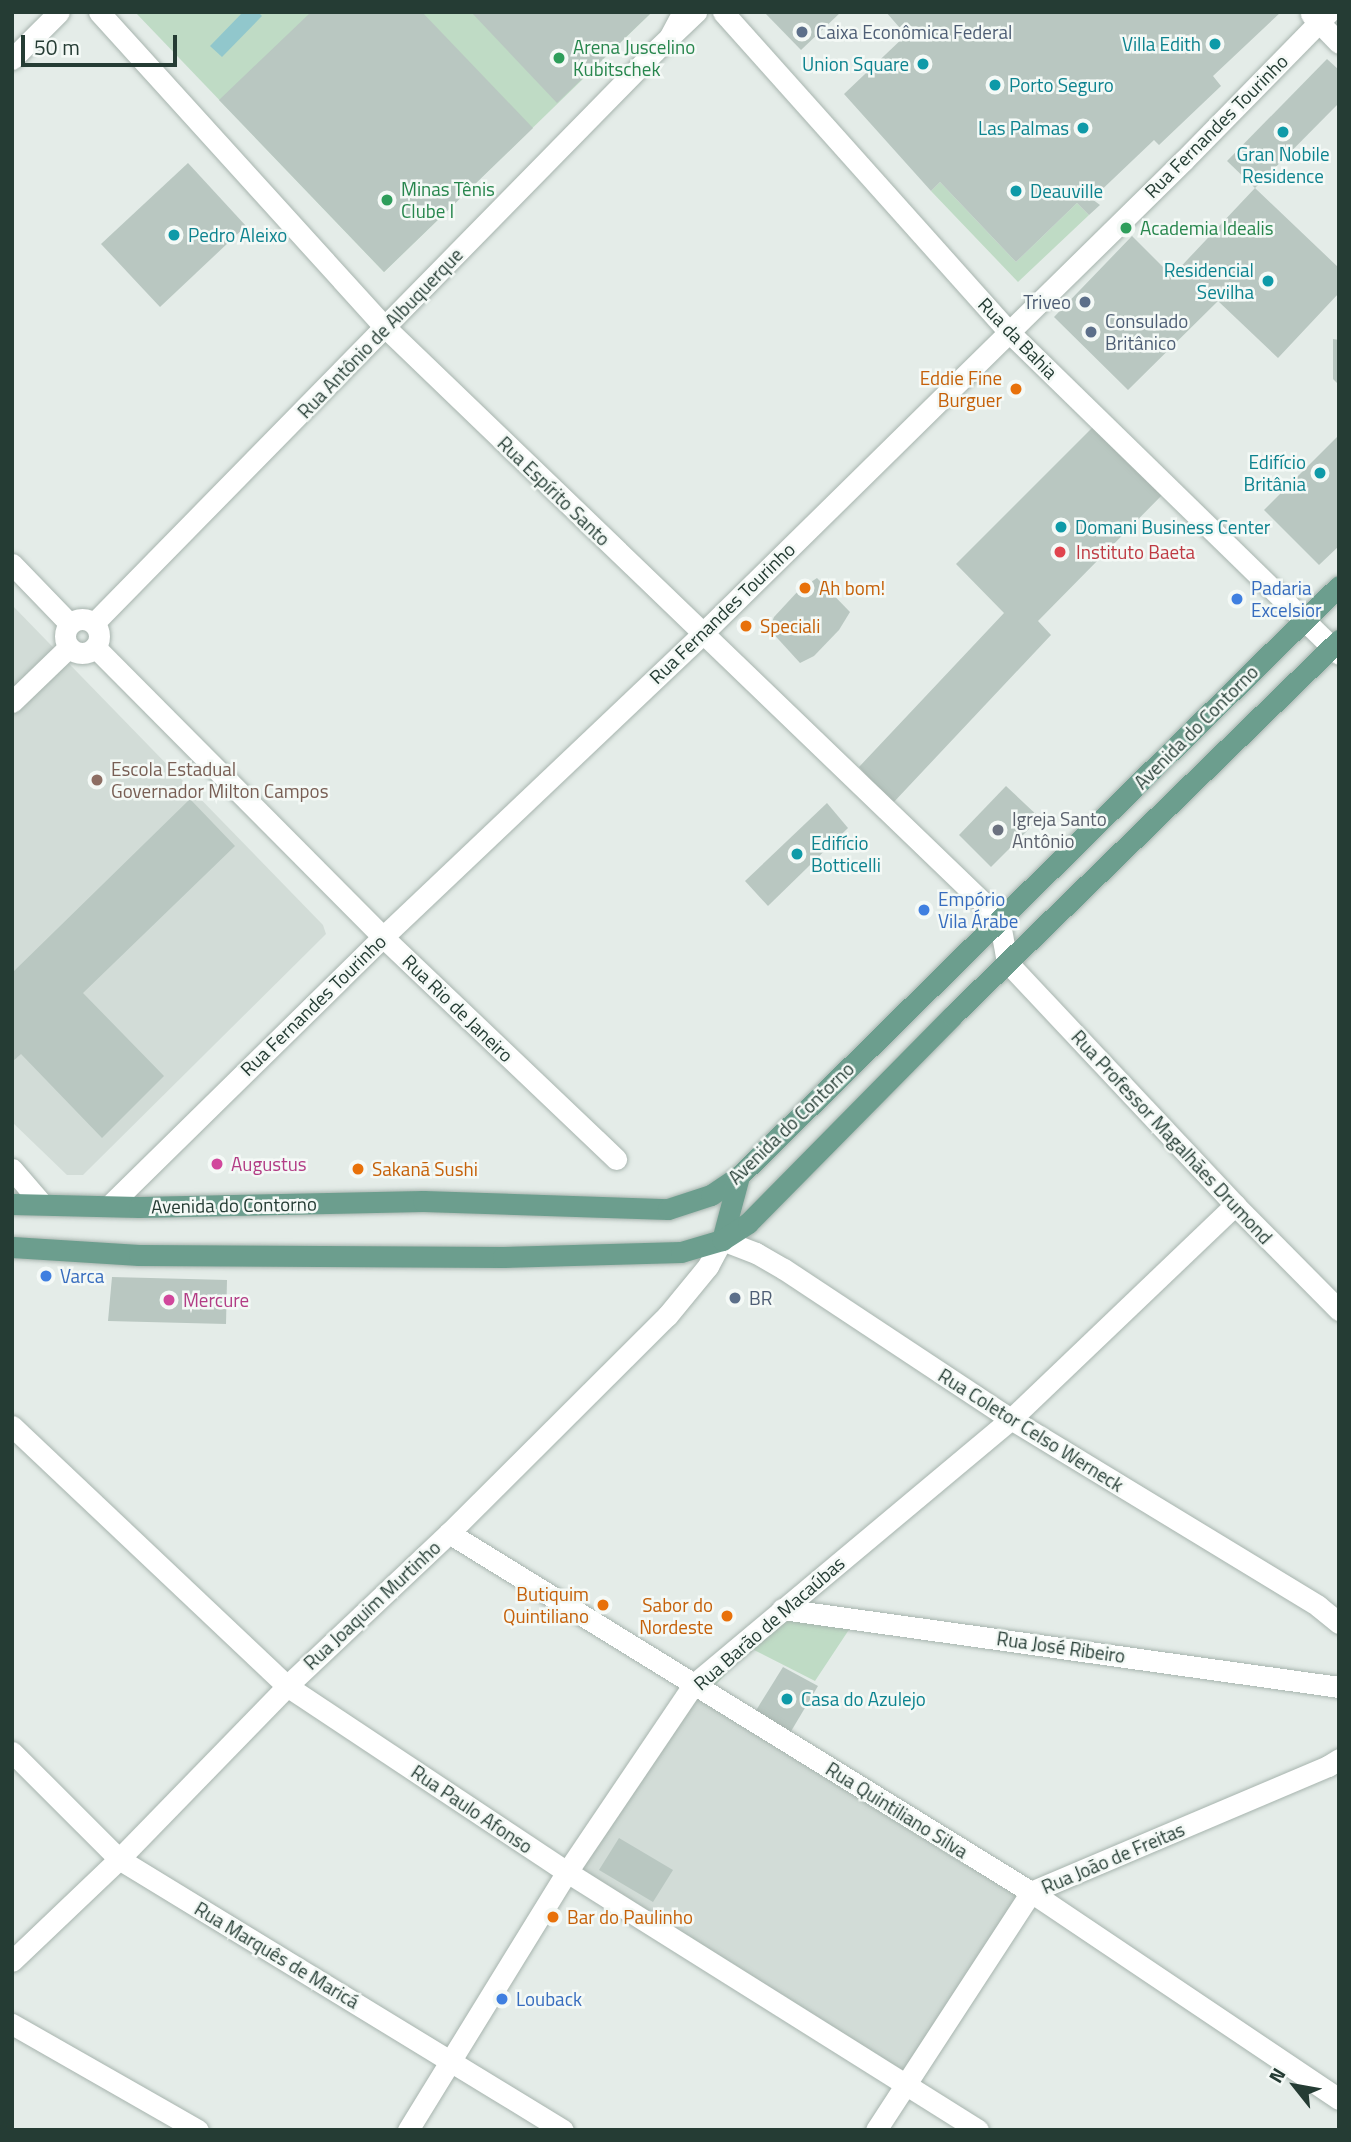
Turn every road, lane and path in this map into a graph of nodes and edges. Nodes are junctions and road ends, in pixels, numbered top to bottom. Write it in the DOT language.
graph roads {
  1 [pos="59,12"];
  2 [pos="99,12"];
  3 [pos="683,12"];
  4 [pos="696,12"];
  5 [pos="723,12"];
  6 [pos="1319,16"];
  7 [pos="670,36"];
  8 [pos="1339,43"];
  9 [pos="12,59"];
  10 [pos="386,328"];
  11 [pos="1008,331"];
  12 [pos="12,564"];
  13 [pos="1339,586"];
  14 [pos="1306,619"];
  15 [pos="94,623"];
  16 [pos="70,624"];
  17 [pos="702,634"];
  18 [pos="69,647"];
  19 [pos="95,647"];
  20 [pos="1336,647"];
  21 [pos="12,702"];
  22 [pos="999,918"];
  23 [pos="383,937"];
  24 [pos="1007,962"];
  25 [pos="616,1159"];
  26 [pos="12,1169"];
  27 [pos="739,1177"];
  28 [pos="12,1204"];
  29 [pos="42,1204"];
  30 [pos="1235,1205"];
  31 [pos="109,1206"];
  32 [pos="722,1240"];
  33 [pos="12,1247"];
  34 [pos="1339,1310"];
  35 [pos="1011,1419"];
  36 [pos="12,1426"];
  37 [pos="449,1533"];
  38 [pos="782,1609"];
  39 [pos="1339,1623"];
  40 [pos="694,1684"];
  41 [pos="287,1686"];
  42 [pos="1339,1687"];
  43 [pos="12,1752"];
  44 [pos="1339,1759"];
  45 [pos="119,1859"];
  46 [pos="567,1872"];
  47 [pos="1031,1892"];
  48 [pos="12,1961"];
  49 [pos="12,2024"];
  50 [pos="451,2061"];
  51 [pos="905,2083"];
  52 [pos="1339,2099"];
  53 [pos="198,2130"];
  54 [pos="408,2130"];
  55 [pos="563,2130"];
  56 [pos="876,2130"];
  57 [pos="978,2130"];
  1 -- 9 [label="street"];
  2 -- 10 [label="street, Rua Espírito Santo"];
  3 -- 7 [label="street"];
  4 -- 7 [label="street, Rua Antônio de Albuquerque"];
  5 -- 11 [label="street, Rua da Bahia"];
  6 -- 8 [label="street"];
  6 -- 11 [label="street, Rua Fernandes Tourinho"];
  7 -- 10 [label="street, Rua Antônio de Albuquerque"];
  10 -- 15 [label="street, Rua Antônio de Albuquerque"];
  10 -- 17 [label="street, Rua Espírito Santo"];
  11 -- 14 [label="street, Rua da Bahia"];
  11 -- 17 [label="street, Rua Fernandes Tourinho"];
  12 -- 16 [label="street"];
  13 -- 14 [label="main road, Avenida do Contorno"];
  14 -- 20 [label="street, Rua da Bahia"];
  14 -- 22 [label="main road, Avenida do Contorno"];
  15 -- 16 [label="street"];
  15 -- 19 [label="street"];
  16 -- 18 [label="street"];
  17 -- 22 [label="street, Rua Espírito Santo"];
  17 -- 23 [label="street, Rua Fernandes Tourinho"];
  18 -- 19 [label="street"];
  18 -- 21 [label="street"];
  19 -- 23 [label="street, Rua Rio de Janeiro"];
  20 -- 24 [label="main road, Avenida do Contorno"];
  22 -- 24 [label="street"];
  22 -- 27 [label="main road, Avenida do Contorno"];
  23 -- 25 [label="street, Rua Rio de Janeiro"];
  23 -- 31 [label="street, Rua Fernandes Tourinho"];
  24 -- 30 [label="street, Rua Professor Magalhães Drumond"];
  24 -- 32 [label="main road, Avenida do Contorno"];
  26 -- 29 [label="street"];
  27 -- 31 [label="main road, Avenida do Contorno"];
  27 -- 32 [label="main road"];
  28 -- 29 [label="main road, Avenida do Contorno"];
  29 -- 31 [label="main road, Avenida do Contorno"];
  30 -- 34 [label="street, Rua Professor Magalhães Drumond"];
  30 -- 35 [label="street, Rua Barão de Macaúbas"];
  32 -- 33 [label="main road, Avenida do Contorno"];
  32 -- 35 [label="street, Rua Coletor Celso Werneck"];
  32 -- 37 [label="street, Rua Joaquim Murtinho"];
  35 -- 38 [label="street, Rua Barão de Macaúbas"];
  35 -- 39 [label="street, Rua Coletor Celso Werneck"];
  36 -- 41 [label="street, Rua Paulo Afonso"];
  37 -- 40 [label="street, Rua Quintiliano Silva"];
  37 -- 41 [label="street, Rua Joaquim Murtinho"];
  38 -- 40 [label="street, Rua Barão de Macaúbas"];
  38 -- 42 [label="street, Rua José Ribeiro"];
  40 -- 46 [label="street, Rua Barão de Macaúbas"];
  40 -- 47 [label="street, Rua Quintiliano Silva"];
  41 -- 45 [label="street, Rua Joaquim Murtinho"];
  41 -- 46 [label="street, Rua Paulo Afonso"];
  43 -- 45 [label="street, Rua Marquês de Maricá"];
  44 -- 47 [label="street, Rua João de Freitas"];
  45 -- 48 [label="street, Rua Joaquim Murtinho"];
  45 -- 50 [label="street, Rua Marquês de Maricá"];
  46 -- 50 [label="street, Rua Barão de Macaúbas"];
  46 -- 51 [label="street, Rua Paulo Afonso"];
  47 -- 51 [label="street, Rua João de Freitas"];
  47 -- 52 [label="street, Rua Quintiliano Silva"];
  49 -- 53 [label="street"];
  50 -- 54 [label="street, Rua Barão de Macaúbas"];
  50 -- 55 [label="street, Rua Marquês de Maricá"];
  51 -- 56 [label="street, Rua João de Freitas"];
  51 -- 57 [label="street, Rua Paulo Afonso"];
}
